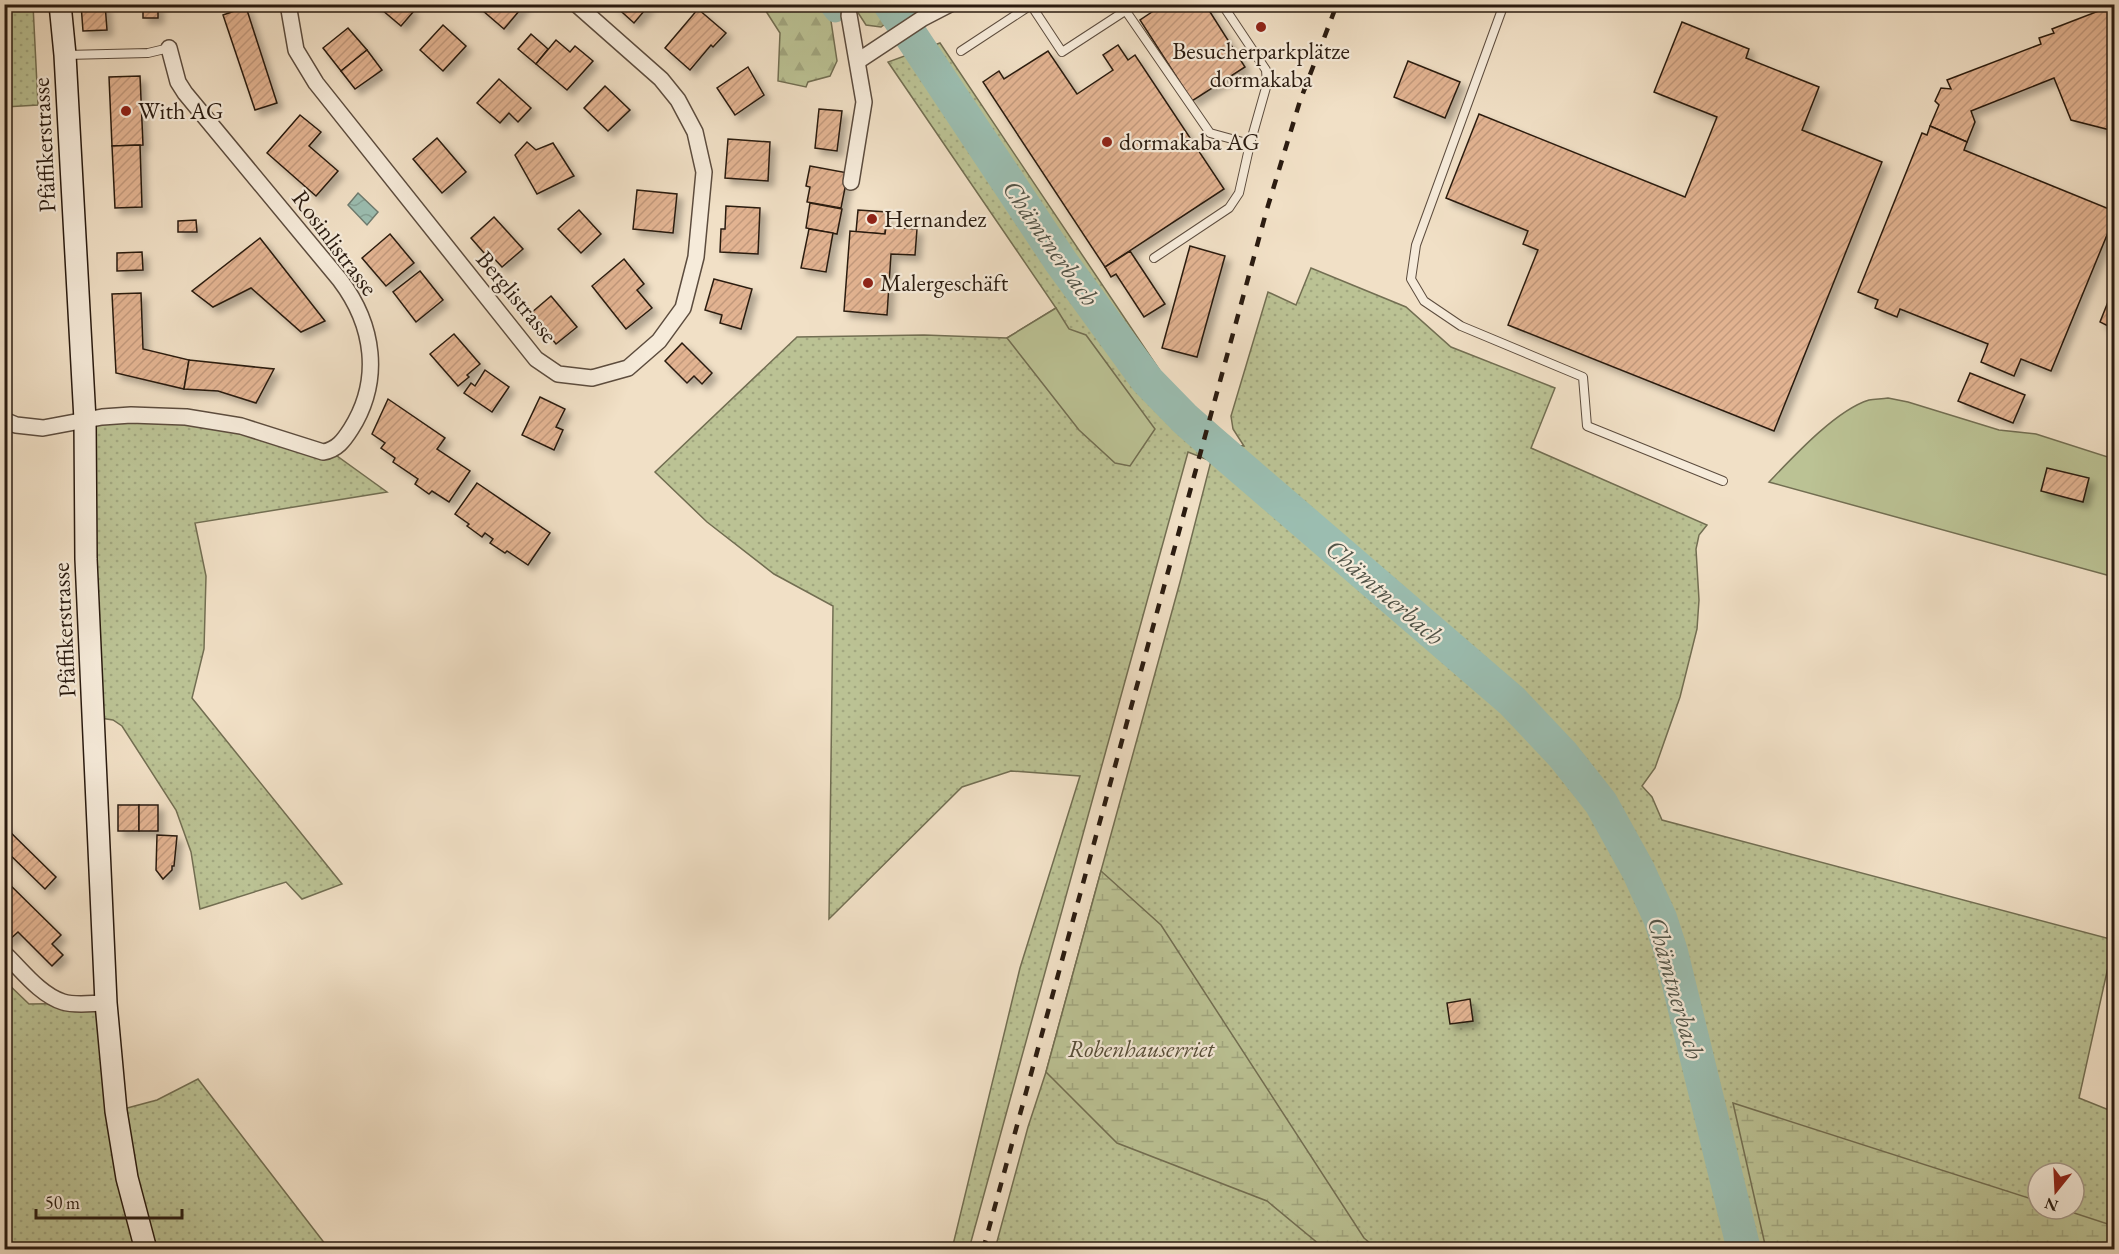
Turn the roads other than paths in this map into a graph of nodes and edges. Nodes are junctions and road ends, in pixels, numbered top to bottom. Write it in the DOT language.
graph roads {
  1 [pos="60,4"];
  2 [pos="288,4"];
  3 [pos="576,4"];
  4 [pos="950,4"];
  5 [pos="1222,4"];
  6 [pos="1504,4"];
  7 [pos="1031,5"];
  8 [pos="1123,8"];
  9 [pos="849,15"];
  10 [pos="169,48"];
  11 [pos="962,51"];
  12 [pos="65,55"];
  13 [pos="858,61"];
  14 [pos="1250,144"];
  15 [pos="851,182"];
  16 [pos="1154,258"];
  17 [pos="4,420"];
  18 [pos="85,420"];
  19 [pos="1723,481"];
  20 [pos="4,953"];
  21 [pos="106,1003"];
  22 [pos="146,1250"];
  1 -- 12 [label="main road, Pfäffikerstrasse"];
  2 -- 3 [label="street, Berglistrasse"];
  4 -- 13 [label="street"];
  5 -- 14 [label="lane"];
  6 -- 19 [label="lane"];
  7 -- 8 [label="lane"];
  7 -- 11 [label="lane"];
  8 -- 14 [label="lane"];
  9 -- 13 [label="street"];
  10 -- 12 [label="lane"];
  10 -- 18 [label="street, Rosinlistrasse"];
  12 -- 18 [label="main road, Pfäffikerstrasse"];
  13 -- 15 [label="street"];
  14 -- 16 [label="lane"];
  17 -- 18 [label="street, Rosinlistrasse"];
  18 -- 21 [label="main road, Pfäffikerstrasse"];
  20 -- 21 [label="street"];
  21 -- 22 [label="main road, Pfäffikerstrasse"];
}
